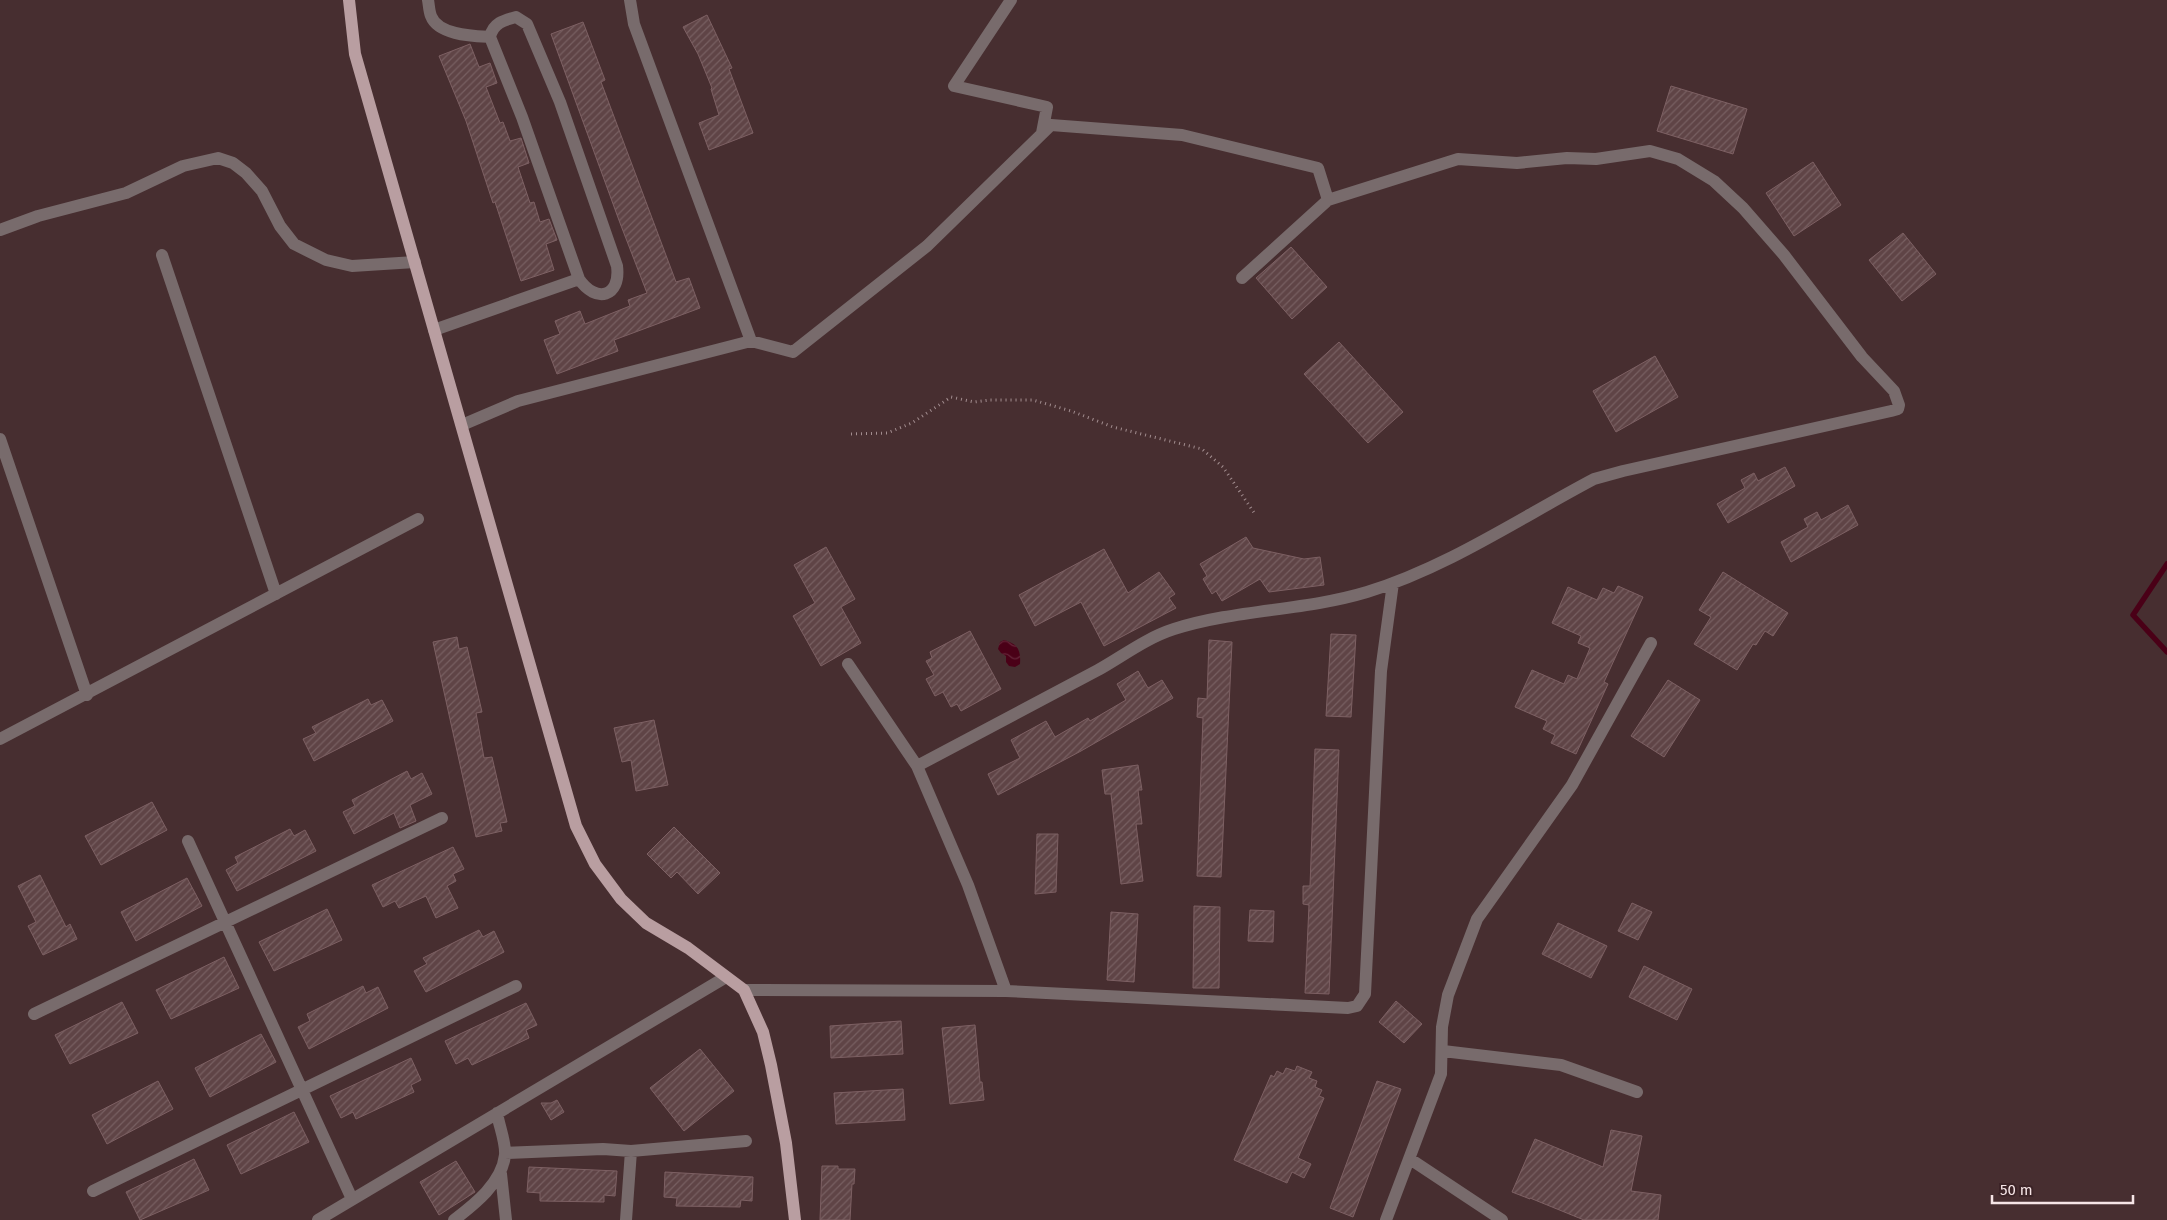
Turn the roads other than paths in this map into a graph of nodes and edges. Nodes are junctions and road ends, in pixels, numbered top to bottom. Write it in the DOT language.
graph roads {
  1 [pos="348,0"];
  2 [pos="428,0"];
  3 [pos="630,0"];
  4 [pos="1011,0"];
  5 [pos="490,37"];
  6 [pos="1042,133"];
  7 [pos="1328,200"];
  8 [pos="0,230"];
  9 [pos="162,254"];
  10 [pos="415,262"];
  11 [pos="1242,278"];
  12 [pos="579,280"];
  13 [pos="434,330"];
  14 [pos="751,341"];
  15 [pos="462,426"];
  16 [pos="0,439"];
  17 [pos="418,519"];
  18 [pos="1393,582"];
  19 [pos="276,594"];
  20 [pos="1651,643"];
  21 [pos="848,664"];
  22 [pos="87,695"];
  23 [pos="0,739"];
  24 [pos="917,766"];
  25 [pos="442,818"];
  26 [pos="188,841"];
  27 [pos="225,922"];
  28 [pos="726,977"];
  29 [pos="516,986"];
  30 [pos="744,990"];
  31 [pos="1006,991"];
  32 [pos="34,1014"];
  33 [pos="1442,1051"];
  34 [pos="302,1089"];
  35 [pos="1637,1092"];
  36 [pos="497,1113"];
  37 [pos="746,1141"];
  38 [pos="631,1151"];
  39 [pos="505,1153"];
  40 [pos="1410,1160"];
  41 [pos="501,1174"];
  42 [pos="93,1190"];
  43 [pos="352,1199"];
  44 [pos="318,1220"];
  45 [pos="454,1220"];
  46 [pos="506,1220"];
  47 [pos="626,1220"];
  48 [pos="795,1220"];
  49 [pos="1386,1220"];
  50 [pos="1502,1220"];
  1 -- 10 [label="main road"];
  2 -- 5 [label="street"];
  3 -- 14 [label="street"];
  4 -- 6 [label="street"];
  5 -- 12 [label="street"];
  5 -- 12 [label="street"];
  6 -- 7 [label="street"];
  6 -- 14 [label="street"];
  7 -- 11 [label="street"];
  7 -- 18 [label="street"];
  8 -- 10 [label="street"];
  9 -- 19 [label="street"];
  10 -- 13 [label="main road"];
  12 -- 13 [label="street"];
  13 -- 15 [label="main road"];
  14 -- 15 [label="street"];
  15 -- 28 [label="main road"];
  16 -- 22 [label="street"];
  17 -- 19 [label="street"];
  18 -- 24 [label="street"];
  18 -- 31 [label="street"];
  19 -- 22 [label="street"];
  20 -- 33 [label="street"];
  21 -- 24 [label="street"];
  22 -- 23 [label="street"];
  24 -- 31 [label="street"];
  25 -- 27 [label="street"];
  26 -- 27 [label="street"];
  27 -- 32 [label="street"];
  27 -- 34 [label="street"];
  28 -- 30 [label="main road"];
  28 -- 36 [label="street"];
  29 -- 34 [label="street"];
  30 -- 31 [label="street"];
  30 -- 48 [label="main road"];
  33 -- 35 [label="street"];
  33 -- 40 [label="street"];
  34 -- 42 [label="street"];
  34 -- 43 [label="street"];
  36 -- 39 [label="street"];
  36 -- 43 [label="street"];
  37 -- 38 [label="street"];
  38 -- 39 [label="street"];
  38 -- 47 [label="street"];
  39 -- 41 [label="street"];
  40 -- 49 [label="street"];
  40 -- 50 [label="street"];
  41 -- 45 [label="street"];
  41 -- 46 [label="street"];
  43 -- 44 [label="street"];
}
